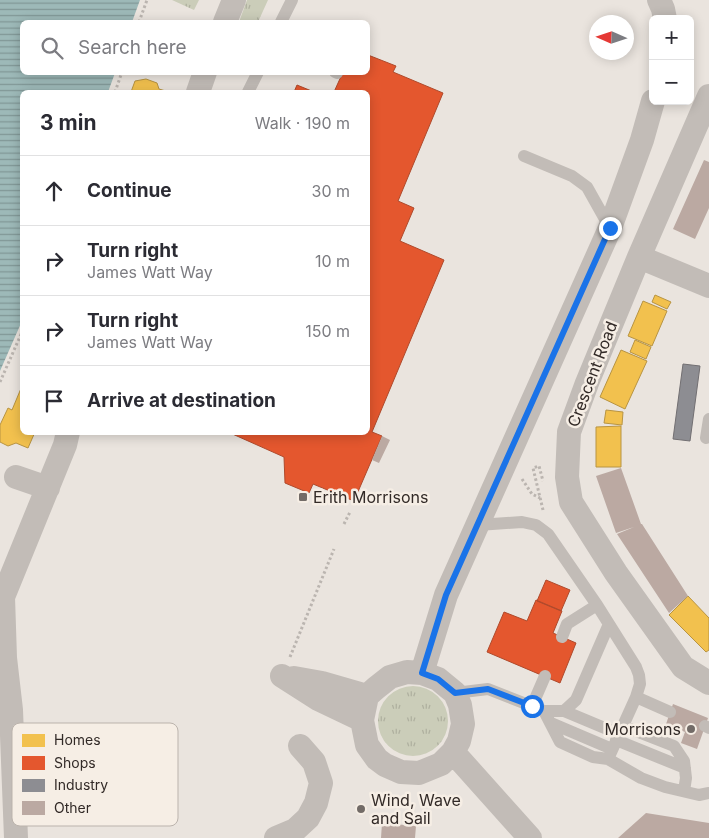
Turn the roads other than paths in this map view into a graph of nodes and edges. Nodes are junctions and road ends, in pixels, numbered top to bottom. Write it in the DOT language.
graph roads {
  1 [pos="234,0"];
  2 [pos="292,0"];
  3 [pos="660,0"];
  4 [pos="664,15"];
  5 [pos="226,20"];
  6 [pos="283,20"];
  7 [pos="204,75"];
  8 [pos="256,75"];
  9 [pos="199,90"];
  10 [pos="249,90"];
  11 [pos="709,96"];
  12 [pos="652,105"];
  13 [pos="524,156"];
  14 [pos="610,228"];
  15 [pos="639,257"];
  16 [pos="709,286"];
  17 [pos="709,418"];
  18 [pos="67,435"];
  19 [pos="706,438"];
  20 [pos="16,477"];
  21 [pos="48,488"];
  22 [pos="478,524"];
  23 [pos="597,604"];
  24 [pos="609,624"];
  25 [pos="562,637"];
  26 [pos="2,659"];
  27 [pos="422,673"];
  28 [pos="545,676"];
  29 [pos="709,683"];
  30 [pos="455,693"];
  31 [pos="367,696"];
  32 [pos="636,697"];
  33 [pos="532,706"];
  34 [pos="544,711"];
  35 [pos="564,711"];
  36 [pos="670,712"];
  37 [pos="362,720"];
  38 [pos="12,736"];
  39 [pos="616,741"];
  40 [pos="300,746"];
  41 [pos="453,752"];
  42 [pos="684,791"];
  43 [pos="709,793"];
  44 [pos="276,838"];
  45 [pos="530,838"];
  1 -- 5 [label="street"];
  2 -- 6 [label="lane"];
  3 -- 4 [label="street"];
  7 -- 9 [label="street"];
  8 -- 10 [label="lane"];
  11 -- 15 [label="street, Crescent Road"];
  12 -- 14 [label="street"];
  13 -- 14 [label="lane"];
  14 -- 22 [label="street"];
  15 -- 16 [label="street"];
  15 -- 29 [label="street, Crescent Road"];
  17 -- 19 [label="lane"];
  18 -- 21 [label="street"];
  20 -- 21 [label="street"];
  21 -- 26 [label="street"];
  22 -- 23 [label="lane"];
  22 -- 27 [label="street"];
  23 -- 24 [label="lane"];
  23 -- 25 [label="lane"];
  24 -- 32 [label="lane"];
  24 -- 35 [label="lane"];
  26 -- 38 [label="street"];
  27 -- 30 [label="street"];
  27 -- 31 [label="street"];
  28 -- 33 [label="lane"];
  30 -- 33 [label="lane"];
  30 -- 41 [label="street"];
  31 -- 37 [label="street"];
  31 -- 37 [label="street"];
  32 -- 36 [label="lane"];
  32 -- 39 [label="lane"];
  33 -- 34 [label="lane"];
  34 -- 35 [label="lane"];
  34 -- 39 [label="lane"];
  35 -- 39 [label="lane"];
  37 -- 41 [label="street"];
  39 -- 42 [label="lane"];
  39 -- 42 [label="lane"];
  40 -- 44 [label="street"];
  41 -- 45 [label="street"];
  42 -- 43 [label="lane"];
}
